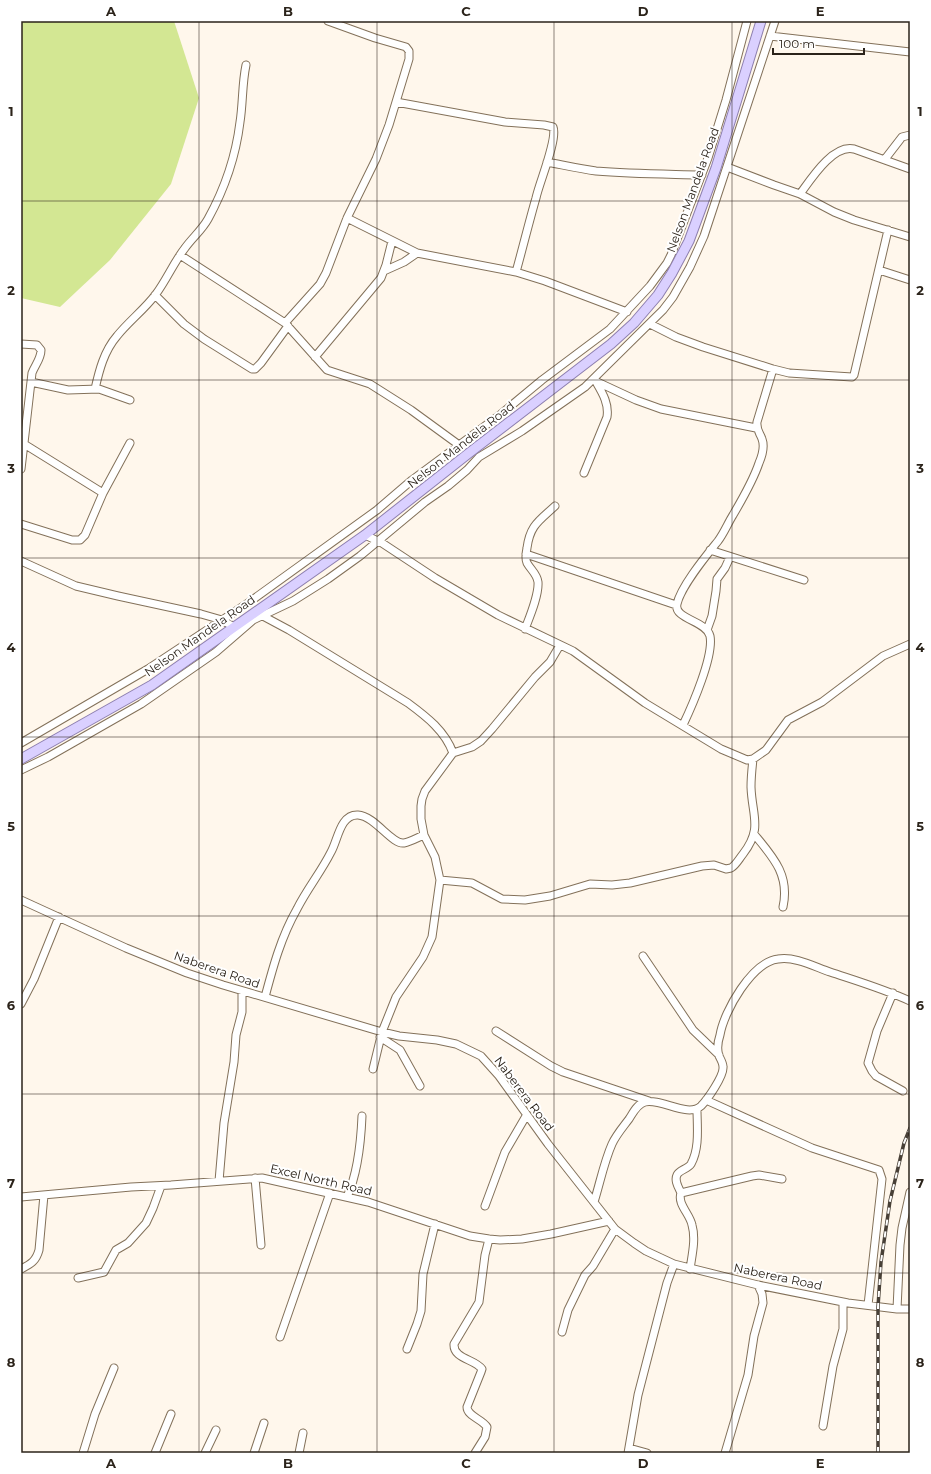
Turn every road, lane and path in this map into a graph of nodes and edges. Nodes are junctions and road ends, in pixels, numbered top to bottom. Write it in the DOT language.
graph roads {
  1 [pos="328,21"];
  2 [pos="747,21"];
  3 [pos="761,21"];
  4 [pos="775,21"];
  5 [pos="770,36"];
  6 [pos="910,52"];
  7 [pos="246,65"];
  8 [pos="396,102"];
  9 [pos="910,135"];
  10 [pos="885,159"];
  11 [pos="547,162"];
  12 [pos="727,167"];
  13 [pos="910,169"];
  14 [pos="702,174"];
  15 [pos="800,194"];
  16 [pos="347,218"];
  17 [pos="888,230"];
  18 [pos="910,237"];
  19 [pos="392,240"];
  20 [pos="417,253"];
  21 [pos="180,255"];
  22 [pos="879,270"];
  23 [pos="384,271"];
  24 [pos="516,272"];
  25 [pos="910,280"];
  26 [pos="155,295"];
  27 [pos="627,312"];
  28 [pos="650,324"];
  29 [pos="286,325"];
  30 [pos="21,344"];
  31 [pos="315,358"];
  32 [pos="773,369"];
  33 [pos="594,381"];
  34 [pos="31,382"];
  35 [pos="95,389"];
  36 [pos="130,400"];
  37 [pos="756,428"];
  38 [pos="130,443"];
  39 [pos="24,444"];
  40 [pos="459,445"];
  41 [pos="21,469"];
  42 [pos="584,473"];
  43 [pos="103,493"];
  44 [pos="555,506"];
  45 [pos="21,524"];
  46 [pos="365,535"];
  47 [pos="378,541"];
  48 [pos="710,550"];
  49 [pos="526,554"];
  50 [pos="730,557"];
  51 [pos="21,561"];
  52 [pos="804,580"];
  53 [pos="676,605"];
  54 [pos="261,615"];
  55 [pos="222,620"];
  56 [pos="234,627"];
  57 [pos="525,629"];
  58 [pos="707,630"];
  59 [pos="910,644"];
  60 [pos="560,645"];
  61 [pos="683,725"];
  62 [pos="21,743"];
  63 [pos="453,753"];
  64 [pos="21,759"];
  65 [pos="753,759"];
  66 [pos="21,770"];
  67 [pos="754,834"];
  68 [pos="424,835"];
  69 [pos="440,880"];
  70 [pos="21,900"];
  71 [pos="782,907"];
  72 [pos="59,917"];
  73 [pos="643,956"];
  74 [pos="242,991"];
  75 [pos="893,993"];
  76 [pos="265,998"];
  77 [pos="910,1001"];
  78 [pos="21,1004"];
  79 [pos="496,1031"];
  80 [pos="381,1034"];
  81 [pos="719,1055"];
  82 [pos="373,1069"];
  83 [pos="420,1086"];
  84 [pos="903,1091"];
  85 [pos="706,1100"];
  86 [pos="651,1102"];
  87 [pos="697,1109"];
  88 [pos="362,1116"];
  89 [pos="526,1116"];
  90 [pos="255,1178"];
  91 [pos="782,1180"];
  92 [pos="219,1181"];
  93 [pos="161,1186"];
  94 [pos="910,1192"];
  95 [pos="330,1193"];
  96 [pos="681,1193"];
  97 [pos="44,1195"];
  98 [pos="21,1197"];
  99 [pos="347,1197"];
  100 [pos="594,1202"];
  101 [pos="485,1206"];
  102 [pos="608,1221"];
  103 [pos="435,1224"];
  104 [pos="615,1229"];
  105 [pos="489,1239"];
  106 [pos="261,1246"];
  107 [pos="674,1264"];
  108 [pos="21,1269"];
  109 [pos="690,1269"];
  110 [pos="78,1278"];
  111 [pos="758,1285"];
  112 [pos="843,1302"];
  113 [pos="868,1306"];
  114 [pos="897,1309"];
  115 [pos="910,1309"];
  116 [pos="562,1332"];
  117 [pos="280,1337"];
  118 [pos="407,1349"];
  119 [pos="114,1368"];
  120 [pos="171,1414"];
  121 [pos="264,1423"];
  122 [pos="823,1426"];
  123 [pos="216,1430"];
  124 [pos="303,1433"];
  125 [pos="628,1451"];
  126 [pos="83,1453"];
  127 [pos="155,1453"];
  128 [pos="205,1453"];
  129 [pos="254,1453"];
  130 [pos="299,1453"];
  131 [pos="475,1453"];
  132 [pos="646,1453"];
  133 [pos="725,1453"];
  1 -- 8 [label="street"];
  2 -- 14 [label="street"];
  3 -- 46 [label="main road, Nelson Mandela Road"];
  4 -- 5 [label="street"];
  5 -- 6 [label="street"];
  5 -- 12 [label="street"];
  7 -- 21 [label="street"];
  8 -- 11 [label="street"];
  8 -- 16 [label="street"];
  9 -- 10 [label="street"];
  10 -- 13 [label="street"];
  10 -- 15 [label="street"];
  11 -- 14 [label="street"];
  11 -- 24 [label="street"];
  12 -- 15 [label="street"];
  12 -- 28 [label="street"];
  14 -- 27 [label="street"];
  15 -- 17 [label="street"];
  16 -- 19 [label="street"];
  16 -- 29 [label="street"];
  17 -- 18 [label="street"];
  17 -- 22 [label="street"];
  19 -- 20 [label="street"];
  19 -- 23 [label="street"];
  20 -- 23 [label="street"];
  20 -- 24 [label="street"];
  21 -- 26 [label="street"];
  21 -- 29 [label="street"];
  22 -- 25 [label="street"];
  22 -- 32 [label="street"];
  23 -- 31 [label="street"];
  24 -- 27 [label="street"];
  26 -- 29 [label="street"];
  26 -- 35 [label="street"];
  27 -- 40 [label="street"];
  28 -- 32 [label="street"];
  28 -- 33 [label="street"];
  29 -- 31 [label="street"];
  30 -- 34 [label="street"];
  31 -- 40 [label="street"];
  32 -- 37 [label="street"];
  33 -- 37 [label="street"];
  33 -- 42 [label="street"];
  33 -- 47 [label="street"];
  34 -- 35 [label="street"];
  34 -- 39 [label="street"];
  35 -- 36 [label="street"];
  37 -- 48 [label="street"];
  38 -- 43 [label="street"];
  39 -- 41 [label="street"];
  39 -- 43 [label="street"];
  40 -- 55 [label="street"];
  43 -- 45 [label="street"];
  44 -- 49 [label="street"];
  46 -- 47 [label="street"];
  46 -- 56 [label="main road, Nelson Mandela Road"];
  47 -- 54 [label="street"];
  47 -- 57 [label="street"];
  48 -- 50 [label="street"];
  48 -- 53 [label="street"];
  49 -- 53 [label="street"];
  49 -- 57 [label="street"];
  50 -- 52 [label="street"];
  50 -- 58 [label="street"];
  51 -- 55 [label="street"];
  53 -- 58 [label="street"];
  54 -- 63 [label="street"];
  54 -- 66 [label="street"];
  55 -- 56 [label="street"];
  55 -- 62 [label="street"];
  56 -- 64 [label="main road, Nelson Mandela Road"];
  57 -- 60 [label="street"];
  58 -- 61 [label="street"];
  59 -- 65 [label="street"];
  60 -- 61 [label="street"];
  60 -- 63 [label="street"];
  61 -- 65 [label="street"];
  63 -- 68 [label="street"];
  65 -- 67 [label="street"];
  67 -- 69 [label="street"];
  67 -- 71 [label="street"];
  68 -- 69 [label="street"];
  68 -- 76 [label="street"];
  69 -- 80 [label="street"];
  70 -- 72 [label="street, Naberera Road"];
  72 -- 74 [label="street, Naberera Road"];
  72 -- 78 [label="street"];
  73 -- 81 [label="street"];
  74 -- 76 [label="street, Naberera Road"];
  74 -- 92 [label="street"];
  75 -- 77 [label="street"];
  75 -- 81 [label="street"];
  75 -- 84 [label="street"];
  76 -- 80 [label="street, Naberera Road"];
  79 -- 86 [label="street"];
  80 -- 82 [label="street"];
  80 -- 83 [label="street"];
  80 -- 89 [label="street, Naberera Road"];
  81 -- 85 [label="street"];
  85 -- 87 [label="street"];
  85 -- 113 [label="street"];
  86 -- 87 [label="street"];
  86 -- 100 [label="street"];
  87 -- 96 [label="street"];
  88 -- 99 [label="street"];
  89 -- 100 [label="street, Naberera Road"];
  89 -- 101 [label="street"];
  90 -- 92 [label="street, Excel North Road"];
  90 -- 95 [label="street, Excel North Road"];
  90 -- 106 [label="street"];
  91 -- 96 [label="street"];
  92 -- 93 [label="street, Excel North Road"];
  93 -- 97 [label="street, Excel North Road"];
  93 -- 110 [label="street"];
  94 -- 114 [label="street"];
  95 -- 99 [label="street, Excel North Road"];
  95 -- 117 [label="street"];
  96 -- 109 [label="street"];
  97 -- 98 [label="street, Excel North Road"];
  97 -- 108 [label="street"];
  99 -- 103 [label="street, Excel North Road"];
  100 -- 102 [label="street, Naberera Road"];
  102 -- 104 [label="street, Naberera Road"];
  102 -- 105 [label="street, Excel North Road"];
  103 -- 105 [label="street, Excel North Road"];
  103 -- 118 [label="street"];
  104 -- 107 [label="street, Naberera Road"];
  104 -- 116 [label="street"];
  105 -- 131 [label="street"];
  107 -- 109 [label="street, Naberera Road"];
  107 -- 125 [label="street"];
  109 -- 111 [label="street, Naberera Road"];
  111 -- 112 [label="street, Naberera Road"];
  111 -- 133 [label="street"];
  112 -- 113 [label="street, Naberera Road"];
  112 -- 122 [label="street"];
  113 -- 114 [label="street, Naberera Road"];
  114 -- 115 [label="street, Naberera Road"];
  119 -- 126 [label="street"];
  120 -- 127 [label="street"];
  121 -- 129 [label="street"];
  123 -- 128 [label="street"];
  124 -- 130 [label="street"];
  125 -- 132 [label="street"];
}
